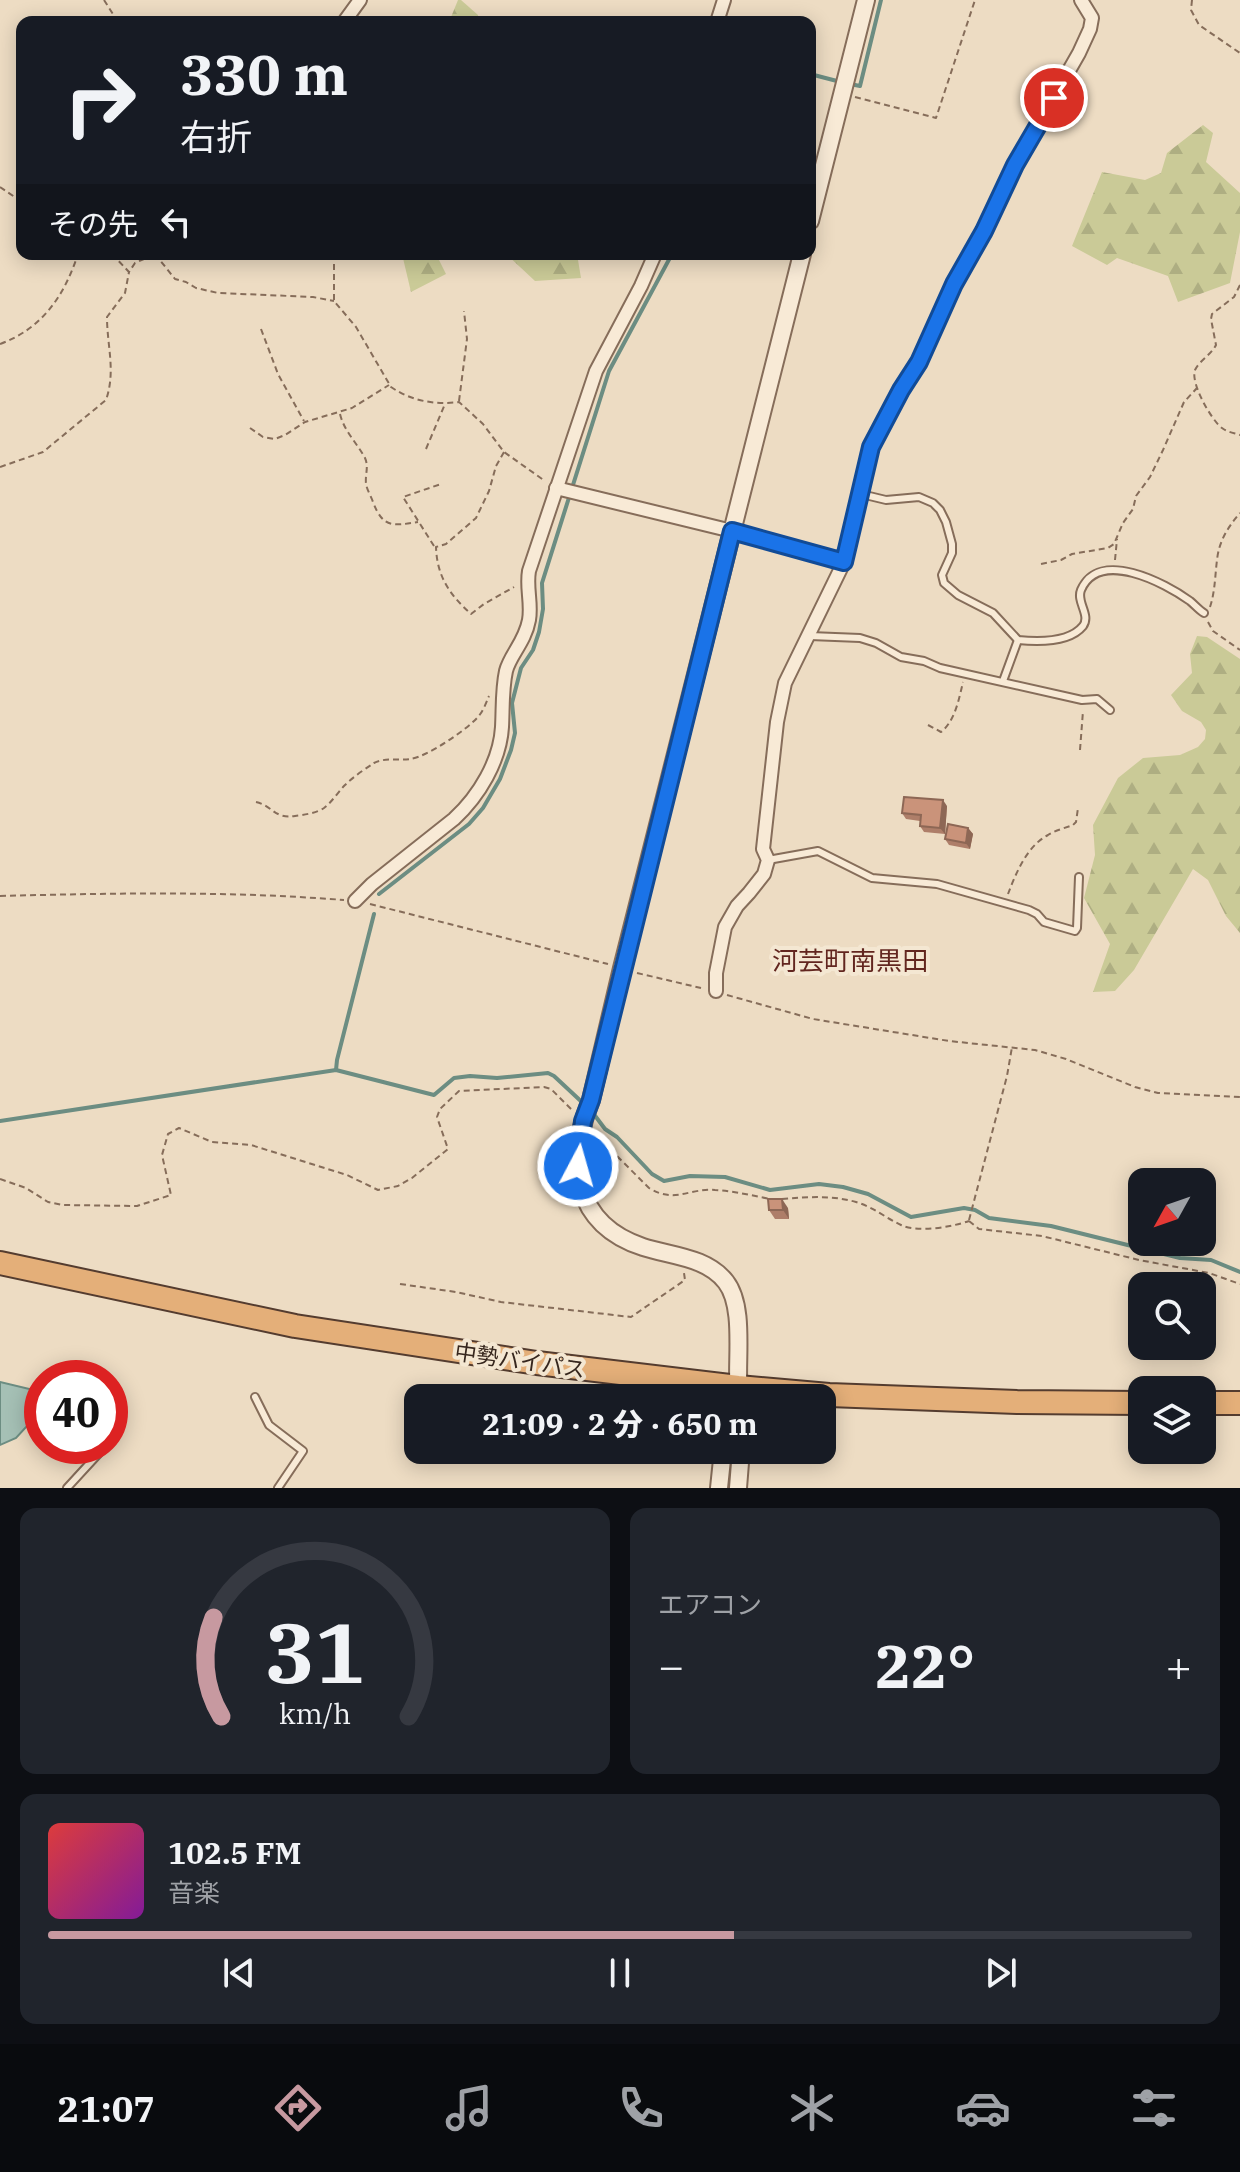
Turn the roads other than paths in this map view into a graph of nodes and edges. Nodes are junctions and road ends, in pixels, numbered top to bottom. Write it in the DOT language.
graph roads {
  1 [pos="866,0"];
  2 [pos="1081,0"];
  3 [pos="816,197"];
  4 [pos="652,260"];
  5 [pos="800,260"];
  6 [pos="560,489"];
  7 [pos="861,494"];
  8 [pos="732,531"];
  9 [pos="844,562"];
  10 [pos="1204,613"];
  11 [pos="806,636"];
  12 [pos="1018,640"];
  13 [pos="1003,681"];
  14 [pos="1110,710"];
  15 [pos="768,860"];
  16 [pos="1079,877"];
  17 [pos="355,901"];
  18 [pos="716,991"];
  19 [pos="0,1263"];
  20 [pos="672,1384"];
  21 [pos="737,1384"];
  22 [pos="836,1395"];
  23 [pos="255,1397"];
  24 [pos="1128,1403"];
  25 [pos="1216,1403"];
  26 [pos="1240,1403"];
  27 [pos="89,1464"];
  28 [pos="722,1464"];
  29 [pos="740,1464"];
  30 [pos="67,1488"];
  31 [pos="278,1488"];
  32 [pos="719,1488"];
  33 [pos="738,1488"];
  1 -- 3 [label="street"];
  2 -- 7 [label="street"];
  4 -- 6 [label="street"];
  5 -- 8 [label="street"];
  6 -- 8 [label="street"];
  6 -- 17 [label="street"];
  7 -- 9 [label="street"];
  7 -- 12 [label="lane"];
  8 -- 9 [label="street"];
  8 -- 21 [label="street"];
  9 -- 11 [label="street"];
  10 -- 12 [label="lane"];
  11 -- 13 [label="lane"];
  11 -- 15 [label="street"];
  12 -- 13 [label="lane"];
  13 -- 14 [label="lane"];
  15 -- 16 [label="lane"];
  15 -- 18 [label="street"];
  19 -- 20 [label="highway, 中勢バイパス"];
  22 -- 24 [label="highway, 中勢バイパス"];
  23 -- 31 [label="lane"];
  25 -- 26 [label="highway"];
  27 -- 30 [label="lane"];
  28 -- 32 [label="street"];
  29 -- 33 [label="street"];
}
